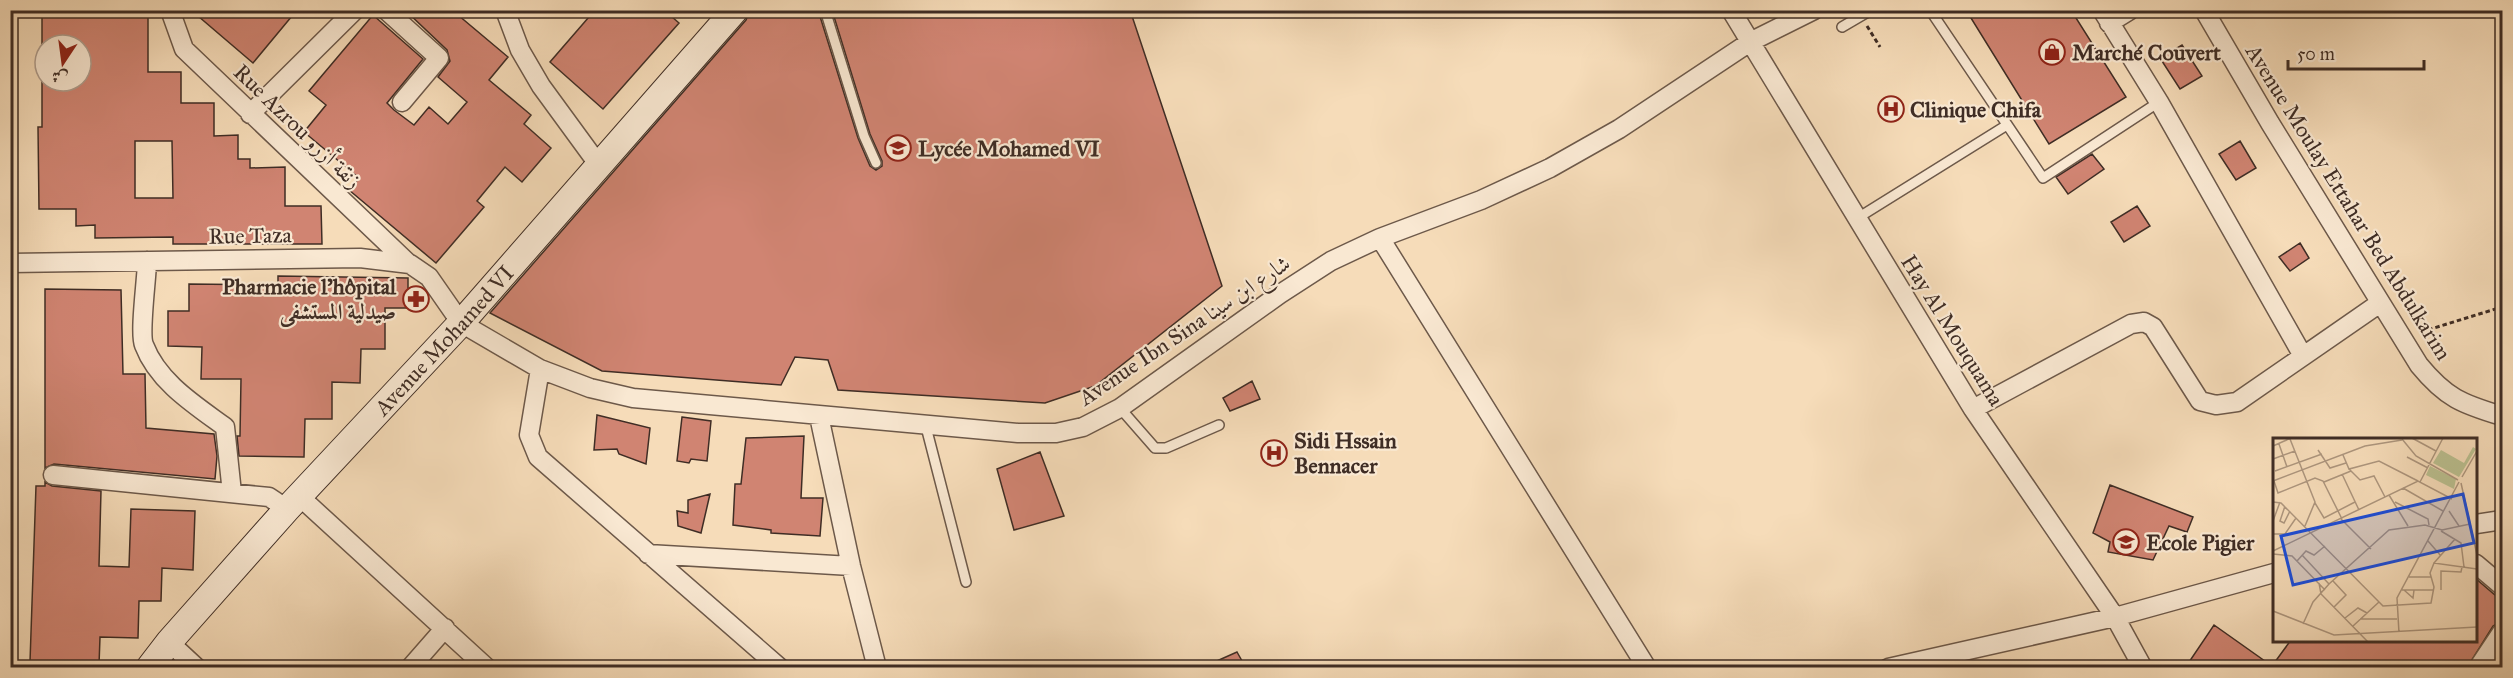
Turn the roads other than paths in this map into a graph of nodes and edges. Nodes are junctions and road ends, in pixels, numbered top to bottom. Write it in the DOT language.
graph roads {
  1 [pos="170,10"];
  2 [pos="356,10"];
  3 [pos="386,10"];
  4 [pos="505,10"];
  5 [pos="735,10"];
  6 [pos="825,10"];
  7 [pos="1731,10"];
  8 [pos="1815,10"];
  9 [pos="1871,10"];
  10 [pos="1930,10"];
  11 [pos="2130,10"];
  12 [pos="2204,10"];
  13 [pos="2106,16"];
  14 [pos="1842,27"];
  15 [pos="1750,42"];
  16 [pos="402,102"];
  17 [pos="2159,102"];
  18 [pos="250,114"];
  19 [pos="2007,125"];
  20 [pos="598,164"];
  21 [pos="876,164"];
  22 [pos="1856,219"];
  23 [pos="1380,238"];
  24 [pos="147,261"];
  25 [pos="10,263"];
  26 [pos="410,264"];
  27 [pos="2380,303"];
  28 [pos="461,323"];
  29 [pos="2303,356"];
  30 [pos="540,369"];
  31 [pos="1120,408"];
  32 [pos="1973,409"];
  33 [pos="819,416"];
  34 [pos="2502,416"];
  35 [pos="925,423"];
  36 [pos="1219,425"];
  37 [pos="52,475"];
  38 [pos="232,493"];
  39 [pos="293,503"];
  40 [pos="2502,520"];
  41 [pos="2477,524"];
  42 [pos="648,554"];
  43 [pos="851,566"];
  44 [pos="2477,566"];
  45 [pos="2273,573"];
  46 [pos="966,582"];
  47 [pos="2502,586"];
  48 [pos="2115,617"];
  49 [pos="445,628"];
  50 [pos="2502,632"];
  51 [pos="169,642"];
  52 [pos="149,668"];
  53 [pos="197,668"];
  54 [pos="410,668"];
  55 [pos="487,668"];
  56 [pos="780,668"];
  57 [pos="877,668"];
  58 [pos="1647,668"];
  59 [pos="1888,668"];
  60 [pos="2143,668"];
  61 [pos="2478,668"];
  1 -- 18 [label="street, Rue Azrou زنقة أزرو"];
  2 -- 18 [label="street"];
  3 -- 16 [label="street"];
  4 -- 20 [label="street"];
  5 -- 20 [label="main road, Avenue Mohamed VI"];
  6 -- 21 [label="lane"];
  7 -- 15 [label="street, Hay Al Mouquama"];
  8 -- 15 [label="street, Avenue Ibn Sina شارع ابن سينا"];
  9 -- 14 [label="lane"];
  10 -- 19 [label="lane"];
  11 -- 13 [label="street"];
  12 -- 27 [label="street, Avenue Moulay Ettahar Bed Abdulkarim"];
  13 -- 17 [label="street"];
  15 -- 22 [label="street, Hay Al Mouquama"];
  15 -- 23 [label="street, Avenue Ibn Sina شارع ابن سينا"];
  17 -- 19 [label="lane"];
  17 -- 29 [label="street"];
  18 -- 26 [label="street, Rue Azrou زنقة أزرو"];
  19 -- 22 [label="lane"];
  20 -- 28 [label="main road, Avenue Mohamed VI"];
  22 -- 32 [label="street, Hay Al Mouquama"];
  23 -- 31 [label="street, Avenue Ibn Sina شارع ابن سينا"];
  23 -- 58 [label="street"];
  24 -- 25 [label="street, Rue Taza"];
  24 -- 26 [label="street, Rue Taza"];
  24 -- 38 [label="street"];
  26 -- 28 [label="street"];
  27 -- 29 [label="street"];
  27 -- 34 [label="street, Avenue Moulay Ettahar Bed Abdulkarim"];
  28 -- 30 [label="street, Avenue Ibn Sina شارع ابن سينا"];
  28 -- 39 [label="main road, Avenue Mohamed VI"];
  29 -- 32 [label="street"];
  30 -- 33 [label="street, Avenue Ibn Sina شارع ابن سينا"];
  30 -- 42 [label="street"];
  31 -- 35 [label="street, Avenue Ibn Sina شارع ابن سينا"];
  31 -- 36 [label="lane"];
  32 -- 48 [label="street, Hay Al Mouquama"];
  33 -- 35 [label="street, Avenue Ibn Sina شارع ابن سينا"];
  33 -- 43 [label="street"];
  35 -- 46 [label="lane"];
  37 -- 38 [label="street"];
  38 -- 39 [label="street"];
  39 -- 49 [label="street"];
  39 -- 51 [label="main road, Avenue Mohamed VI"];
  40 -- 41 [label="street"];
  42 -- 43 [label="street"];
  42 -- 56 [label="street"];
  43 -- 57 [label="street"];
  44 -- 47 [label="street"];
  45 -- 48 [label="street"];
  48 -- 59 [label="street"];
  48 -- 60 [label="street, Hay Al Mouquama"];
  49 -- 54 [label="street"];
  49 -- 55 [label="street"];
  50 -- 61 [label="street"];
  51 -- 52 [label="main road, Avenue Mohamed VI"];
  51 -- 53 [label="street"];
}
